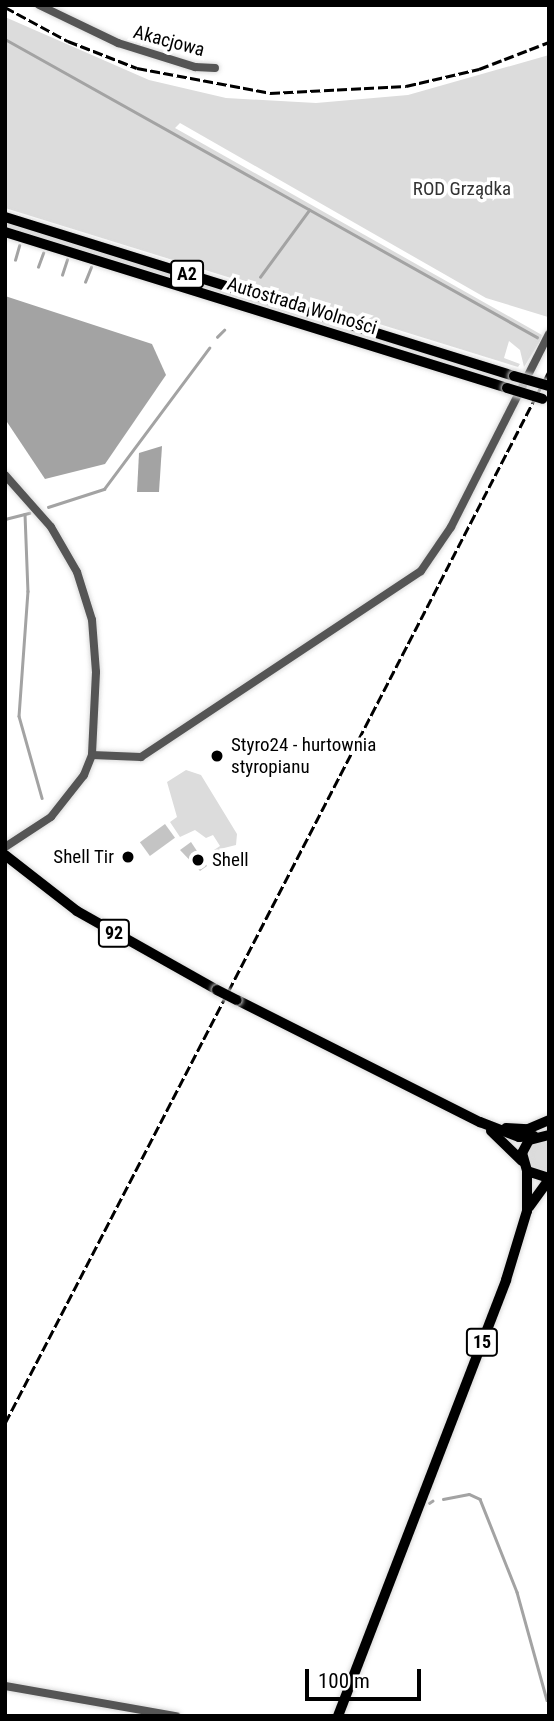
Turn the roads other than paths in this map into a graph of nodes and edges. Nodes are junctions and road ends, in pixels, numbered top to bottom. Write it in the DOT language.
graph roads {
  1 [pos="39,5"];
  2 [pos="215,68"];
  3 [pos="5,217"];
  4 [pos="5,232"];
  5 [pos="549,334"];
  6 [pos="549,386"];
  7 [pos="545,400"];
  8 [pos="5,475"];
  9 [pos="92,755"];
  10 [pos="5,848"];
  11 [pos="5,855"];
  12 [pos="549,1120"];
  13 [pos="480,1122"];
  14 [pos="544,1133"];
  15 [pos="525,1166"];
  16 [pos="549,1179"];
  17 [pos="527,1211"];
  18 [pos="5,1686"];
  19 [pos="176,1716"];
  20 [pos="338,1716"];
  1 -- 2 [label="street, Akacjowa"];
  3 -- 6 [label="highway, Autostrada Wolności / A2, bridge"];
  4 -- 7 [label="highway, Autostrada Wolności / A2, bridge"];
  5 -- 9 [label="street"];
  8 -- 9 [label="street"];
  9 -- 10 [label="street"];
  11 -- 13 [label="main road, 92, bridge"];
  12 -- 13 [label="main road, 92"];
  13 -- 14 [label="main road, 92"];
  13 -- 15 [label="main road, 92"];
  14 -- 15 [label="main road, 15"];
  15 -- 16 [label="main road, 15"];
  15 -- 17 [label="main road, 15"];
  16 -- 17 [label="main road, 15"];
  17 -- 20 [label="main road, 15"];
  18 -- 19 [label="street"];
}
